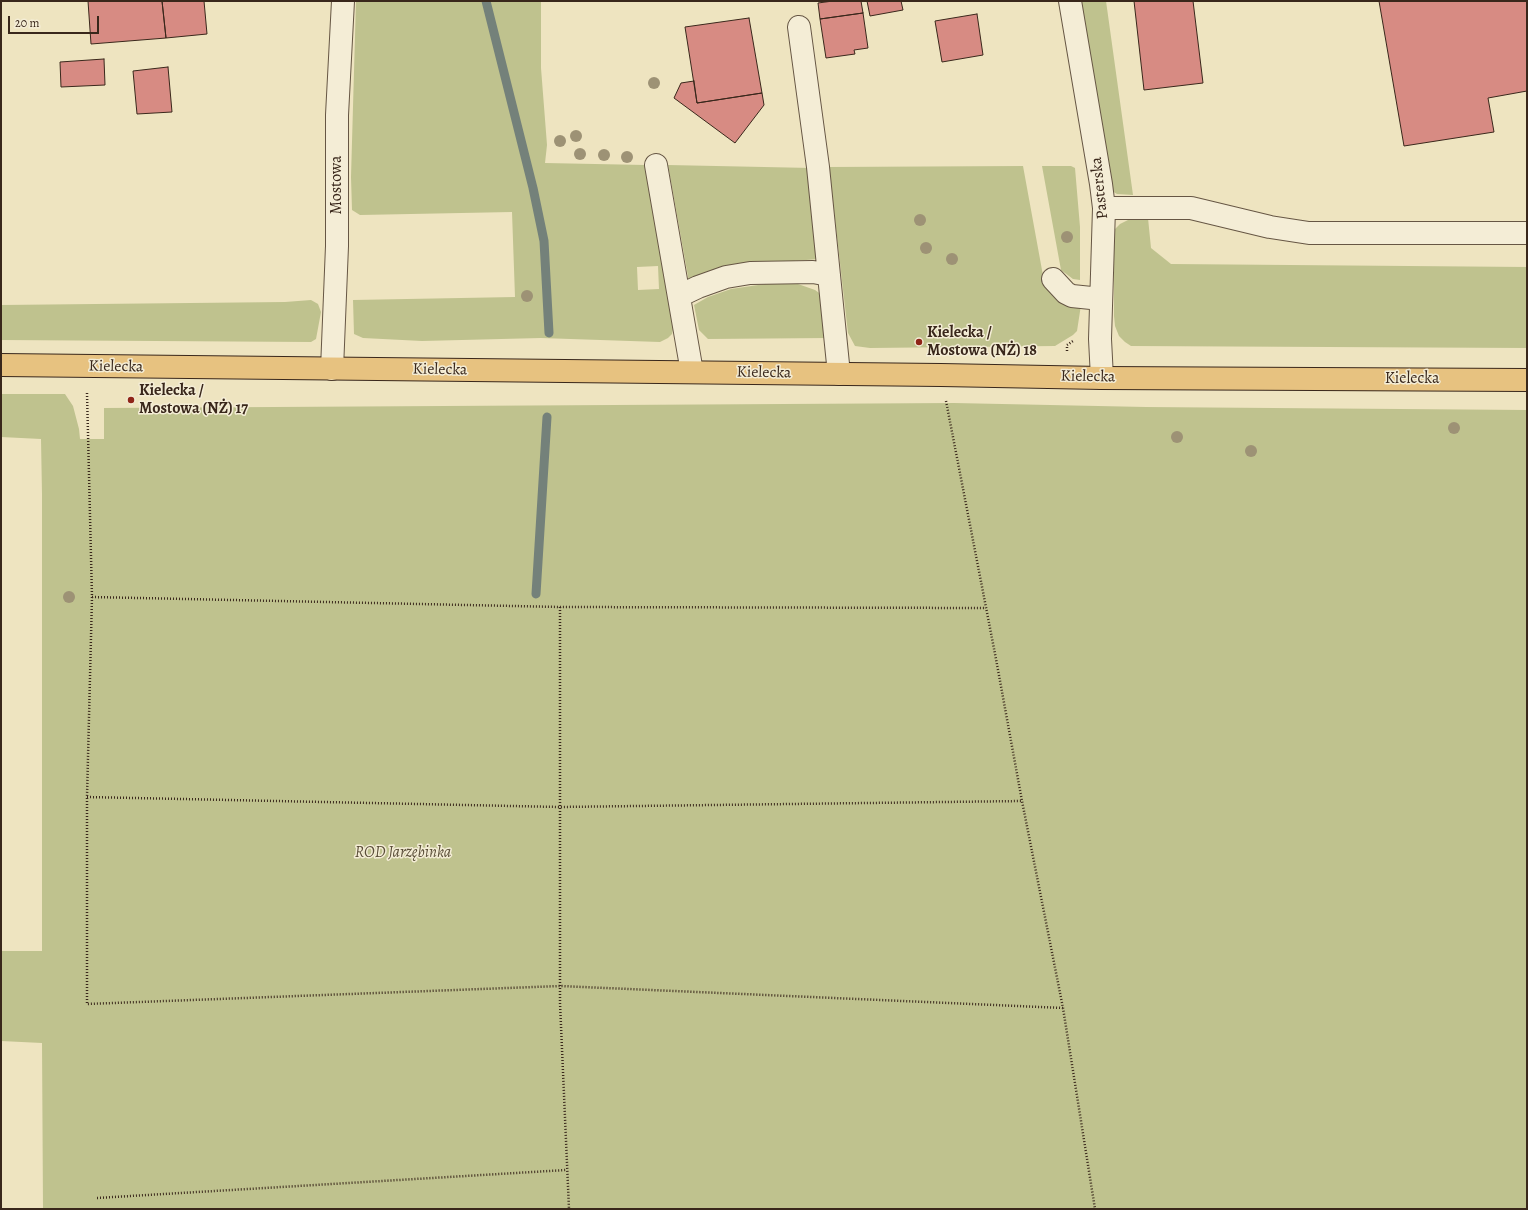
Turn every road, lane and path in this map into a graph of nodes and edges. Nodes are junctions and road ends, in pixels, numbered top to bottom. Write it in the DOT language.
graph roads {
  1 [pos="343,1"];
  2 [pos="1070,1"];
  3 [pos="799,27"];
  4 [pos="656,165"];
  5 [pos="1104,208"];
  6 [pos="1527,233"];
  7 [pos="829,275"];
  8 [pos="1053,279"];
  9 [pos="679,296"];
  10 [pos="1101,299"];
  11 [pos="1,366"];
  12 [pos="86,366"];
  13 [pos="332,369"];
  14 [pos="692,372"];
  15 [pos="839,374"];
  16 [pos="941,375"];
  17 [pos="1102,378"];
  18 [pos="1527,380"];
  19 [pos="92,597"];
  20 [pos="560,607"];
  21 [pos="986,608"];
  22 [pos="87,797"];
  23 [pos="1022,801"];
  24 [pos="560,807"];
  25 [pos="560,986"];
  26 [pos="1063,1008"];
  27 [pos="566,1170"];
  28 [pos="97,1198"];
  29 [pos="569,1209"];
  30 [pos="1095,1209"];
  1 -- 13 [label="street, Mostowa"];
  2 -- 5 [label="street, Pasterska"];
  3 -- 7 [label="street"];
  4 -- 9 [label="street"];
  5 -- 6 [label="street"];
  5 -- 10 [label="street, Pasterska"];
  7 -- 9 [label="street"];
  7 -- 15 [label="street"];
  8 -- 10 [label="street"];
  9 -- 14 [label="street"];
  10 -- 17 [label="street, Pasterska"];
  11 -- 12 [label="main road, Kielecka"];
  12 -- 13 [label="main road, Kielecka"];
  12 -- 19 [label="path"];
  13 -- 14 [label="main road, Kielecka"];
  14 -- 15 [label="main road, Kielecka"];
  15 -- 16 [label="main road, Kielecka"];
  16 -- 17 [label="main road, Kielecka"];
  16 -- 21 [label="path"];
  17 -- 18 [label="main road, Kielecka"];
  19 -- 20 [label="path"];
  19 -- 22 [label="path"];
  20 -- 21 [label="path"];
  20 -- 24 [label="path"];
  21 -- 23 [label="path"];
  22 -- 24 [label="path"];
  22 -- 25 [label="path"];
  23 -- 24 [label="path"];
  23 -- 26 [label="path"];
  24 -- 25 [label="path"];
  25 -- 26 [label="path"];
  25 -- 27 [label="path"];
  26 -- 30 [label="path"];
  27 -- 28 [label="path"];
  27 -- 29 [label="path"];
}
